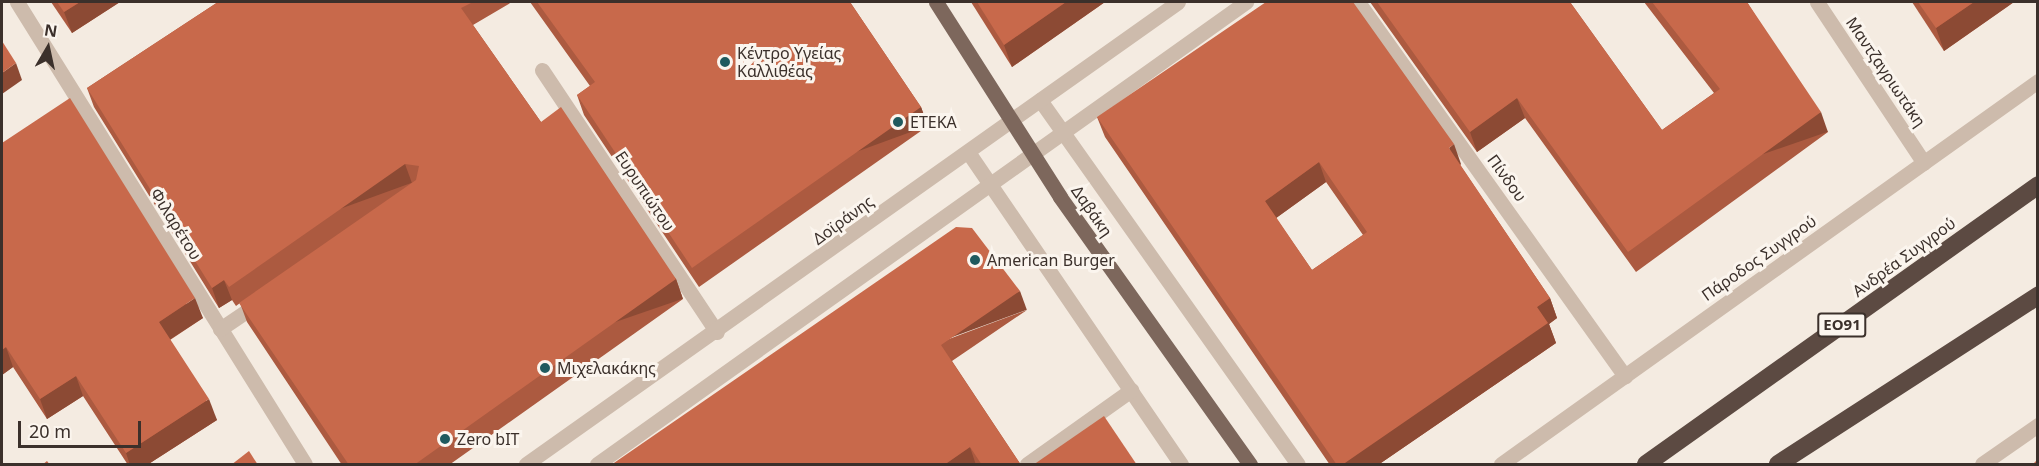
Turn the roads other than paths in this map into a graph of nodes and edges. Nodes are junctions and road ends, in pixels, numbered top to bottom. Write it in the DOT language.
graph roads {
  1 [pos="17,2"];
  2 [pos="936,2"];
  3 [pos="1178,2"];
  4 [pos="1246,2"];
  5 [pos="1358,2"];
  6 [pos="1817,2"];
  7 [pos="542,70"];
  8 [pos="2037,81"];
  9 [pos="96,85"];
  10 [pos="77,98"];
  11 [pos="1040,100"];
  12 [pos="59,110"];
  13 [pos="1012,122"];
  14 [pos="1064,132"];
  15 [pos="968,152"];
  16 [pos="1033,155"];
  17 [pos="1924,163"];
  18 [pos="2037,185"];
  19 [pos="992,186"];
  20 [pos="277,290"];
  21 [pos="2037,296"];
  22 [pos="220,329"];
  23 [pos="717,332"];
  24 [pos="1625,376"];
  25 [pos="1131,390"];
  26 [pos="2037,425"];
  27 [pos="304,465"];
  28 [pos="526,465"];
  29 [pos="597,465"];
  30 [pos="1027,465"];
  31 [pos="1180,465"];
  32 [pos="1250,465"];
  33 [pos="1298,465"];
  34 [pos="1501,465"];
  35 [pos="1646,465"];
  36 [pos="1778,465"];
  37 [pos="1982,465"];
  1 -- 10 [label="street, Φιλαρέτου"];
  2 -- 13 [label="main road, Δαβάκη"];
  3 -- 11 [label="street, Δοϊράνης"];
  4 -- 14 [label="street"];
  5 -- 24 [label="street, Πίνδου"];
  6 -- 17 [label="street, Μαντζαγριωτάκη"];
  7 -- 23 [label="street, Ευρυπιώτου"];
  8 -- 17 [label="street, Πάροδος Συγγρού"];
  9 -- 10 [label="street"];
  10 -- 12 [label="street"];
  10 -- 22 [label="street, Φιλαρέτου"];
  11 -- 13 [label="street, Δοϊράνης"];
  11 -- 14 [label="street, Δαβάκη"];
  13 -- 15 [label="street, Δοϊράνης"];
  13 -- 16 [label="main road, Δαβάκη"];
  14 -- 16 [label="street"];
  14 -- 33 [label="street, Δαβάκη"];
  15 -- 19 [label="street"];
  15 -- 23 [label="street, Δοϊράνης"];
  16 -- 19 [label="street"];
  16 -- 32 [label="main road, Δαβάκη"];
  17 -- 24 [label="street, Πάροδος Συγγρού"];
  18 -- 35 [label="highway, Ανδρέα Συγγρού / ΕΟ91"];
  19 -- 25 [label="street"];
  19 -- 29 [label="street"];
  20 -- 22 [label="street"];
  21 -- 36 [label="highway"];
  22 -- 27 [label="street, Φιλαρέτου"];
  23 -- 28 [label="street, Δοϊράνης"];
  24 -- 34 [label="street, Πάροδος Συγγρού"];
  25 -- 30 [label="street"];
  25 -- 31 [label="street"];
  26 -- 37 [label="street"];
}
